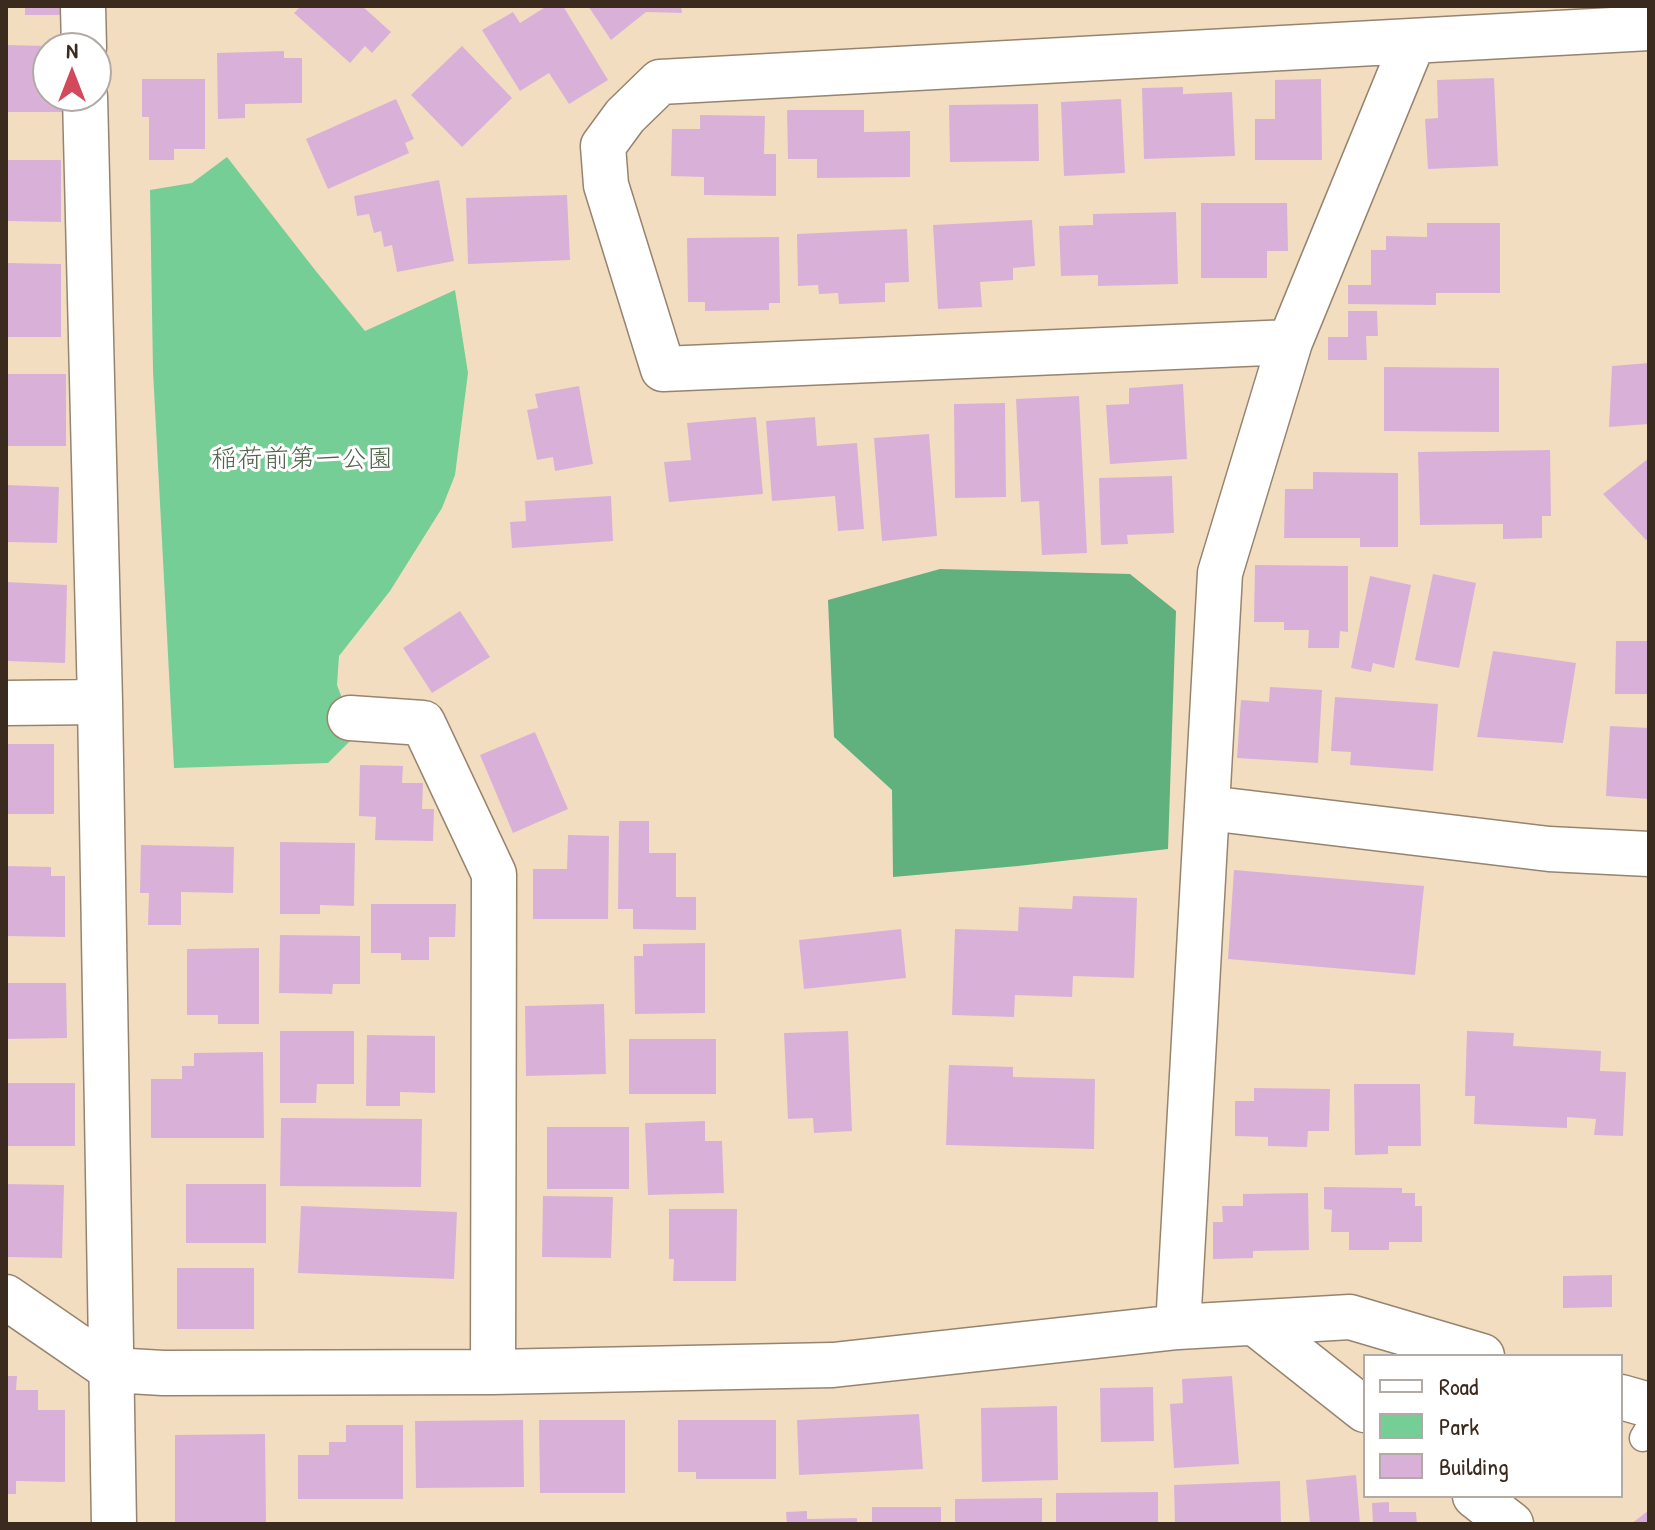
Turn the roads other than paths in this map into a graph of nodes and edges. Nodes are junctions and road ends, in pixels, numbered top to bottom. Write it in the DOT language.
graph roads {
  1 [pos="83,6"];
  2 [pos="1649,28"];
  3 [pos="84,32"];
  4 [pos="1413,42"];
  5 [pos="85,112"];
  6 [pos="1290,342"];
  7 [pos="100,702"];
  8 [pos="6,703"];
  9 [pos="350,718"];
  10 [pos="1208,808"];
  11 [pos="1649,854"];
  12 [pos="6,1297"];
  13 [pos="1255,1323"];
  14 [pos="1178,1327"];
  15 [pos="1475,1354"];
  16 [pos="112,1370"];
  17 [pos="493,1372"];
  18 [pos="1623,1399"];
  19 [pos="1363,1408"];
  20 [pos="1647,1424"];
  21 [pos="1478,1498"];
  22 [pos="114,1524"];
  23 [pos="1511,1524"];
  1 -- 3 [label="street"];
  2 -- 4 [label="street"];
  4 -- 6 [label="street"];
  4 -- 6 [label="street"];
  5 -- 7 [label="street"];
  6 -- 10 [label="street"];
  7 -- 8 [label="street"];
  7 -- 16 [label="street"];
  9 -- 17 [label="street"];
  10 -- 11 [label="street"];
  10 -- 14 [label="street"];
  12 -- 16 [label="street"];
  13 -- 14 [label="street"];
  13 -- 15 [label="street"];
  13 -- 19 [label="street"];
  14 -- 17 [label="street"];
  16 -- 17 [label="street"];
  16 -- 22 [label="street"];
  18 -- 20 [label="street"];
  21 -- 23 [label="street"];
}
